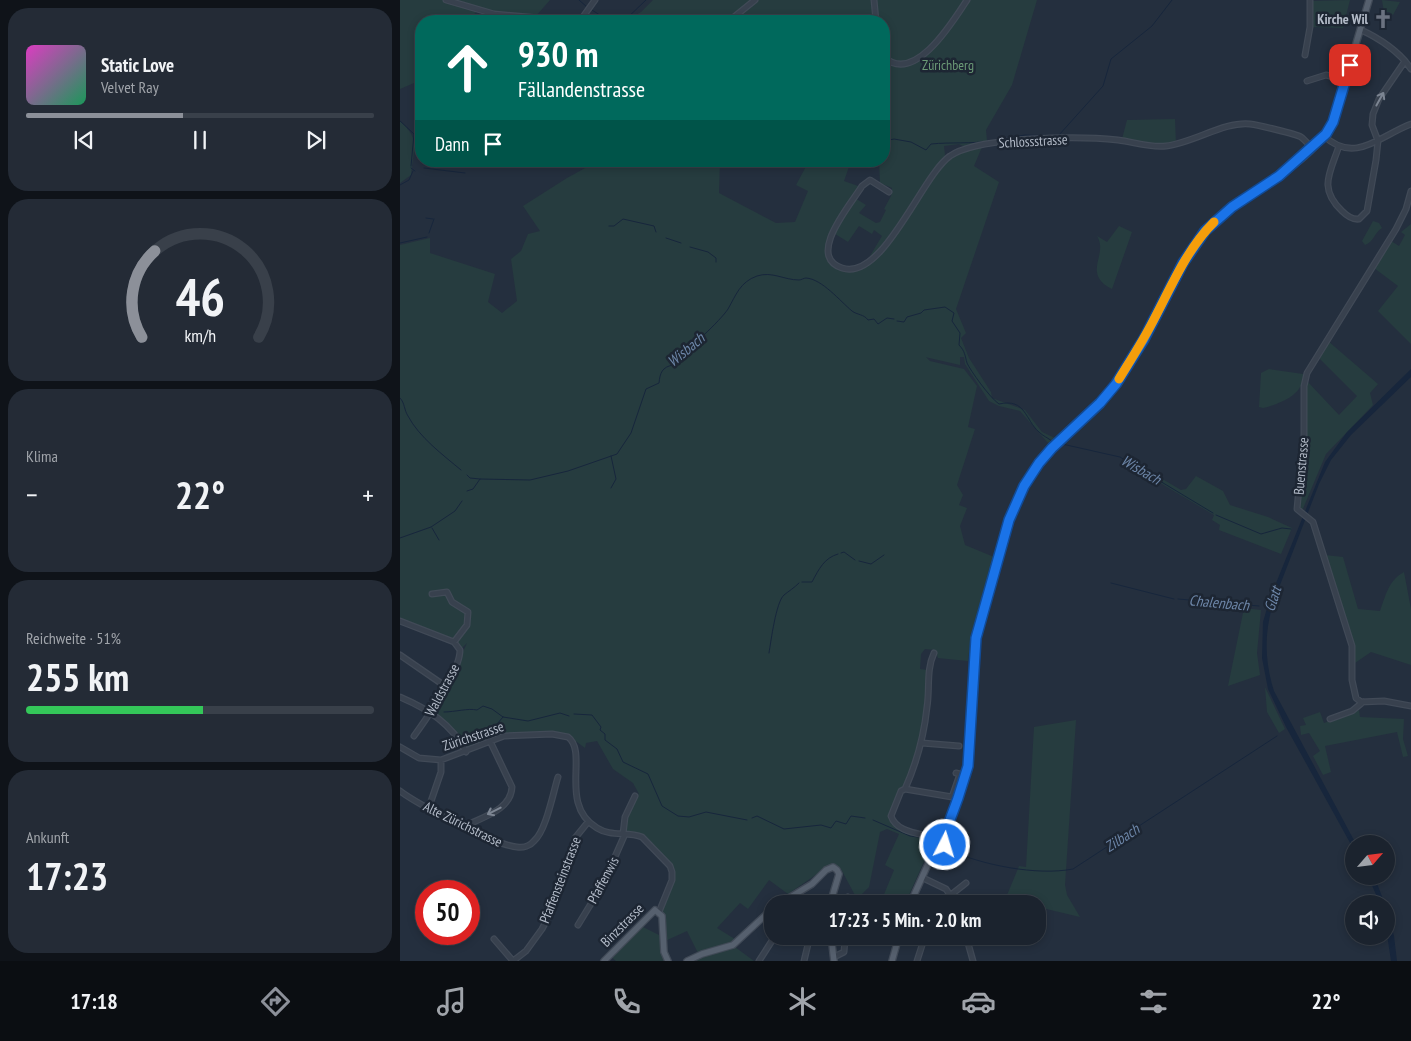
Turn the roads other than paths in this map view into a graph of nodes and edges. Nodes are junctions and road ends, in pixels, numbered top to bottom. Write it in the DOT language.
graph roads {
  1 [pos="446,0"];
  2 [pos="596,0"];
  3 [pos="755,0"];
  4 [pos="874,0"];
  5 [pos="967,0"];
  6 [pos="1310,0"];
  7 [pos="1369,0"];
  8 [pos="505,15"];
  9 [pos="585,15"];
  10 [pos="736,15"];
  11 [pos="875,15"];
  12 [pos="1361,30"];
  13 [pos="1305,55"];
  14 [pos="890,61"];
  15 [pos="1405,61"];
  16 [pos="1411,69"];
  17 [pos="1346,80"];
  18 [pos="1307,81"];
  19 [pos="1411,124"];
  20 [pos="1324,136"];
  21 [pos="1378,141"];
  22 [pos="1339,146"];
  23 [pos="1312,148"];
  24 [pos="1411,191"];
  25 [pos="889,192"];
  26 [pos="432,594"];
  27 [pos="400,621"];
  28 [pos="454,642"];
  29 [pos="934,653"];
  30 [pos="400,655"];
  31 [pos="445,686"];
  32 [pos="400,698"];
  33 [pos="1363,702"];
  34 [pos="1411,706"];
  35 [pos="430,714"];
  36 [pos="1330,719"];
  37 [pos="414,736"];
  38 [pos="490,741"];
  39 [pos="922,743"];
  40 [pos="400,746"];
  41 [pos="958,746"];
  42 [pos="466,752"];
  43 [pos="441,760"];
  44 [pos="956,773"];
  45 [pos="558,777"];
  46 [pos="905,789"];
  47 [pos="400,791"];
  48 [pos="635,796"];
  49 [pos="429,808"];
  50 [pos="588,822"];
  51 [pos="465,826"];
  52 [pos="624,834"];
  53 [pos="940,840"];
  54 [pos="923,876"];
  55 [pos="966,883"];
  56 [pos="952,894"];
  57 [pos="794,895"];
  58 [pos="833,895"];
  59 [pos="914,895"];
  60 [pos="659,912"];
  61 [pos="764,917"];
  62 [pos="578,925"];
  63 [pos="494,938"];
  64 [pos="769,945"];
  65 [pos="808,945"];
  66 [pos="832,945"];
  67 [pos="845,945"];
  68 [pos="896,945"];
  69 [pos="922,945"];
  70 [pos="969,945"];
  71 [pos="834,959"];
  72 [pos="513,961"];
  73 [pos="604,961"];
  74 [pos="668,961"];
  75 [pos="687,961"];
  76 [pos="759,961"];
  77 [pos="804,961"];
  78 [pos="892,961"];
  79 [pos="916,961"];
  80 [pos="973,961"];
  1 -- 8 [label="street"];
  2 -- 9 [label="street"];
  3 -- 10 [label="street"];
  4 -- 11 [label="street"];
  5 -- 14 [label="street"];
  6 -- 13 [label="street"];
  7 -- 12 [label="main road"];
  12 -- 15 [label="street"];
  12 -- 17 [label="main road"];
  15 -- 16 [label="street"];
  21 -- 15 [label="street, one-way"];
  17 -- 18 [label="street"];
  17 -- 20 [label="main road"];
  19 -- 21 [label="street"];
  20 -- 22 [label="street"];
  20 -- 23 [label="main road"];
  21 -- 22 [label="street"];
  21 -- 22 [label="street"];
  23 -- 25 [label="street, Schlossstrasse"];
  23 -- 53 [label="main road"];
  24 -- 33 [label="street, Buenstrasse"];
  26 -- 28 [label="street, Waldstrasse"];
  27 -- 28 [label="street, Waldstrasse"];
  28 -- 31 [label="street, Waldstrasse"];
  29 -- 39 [label="street"];
  30 -- 31 [label="street"];
  31 -- 35 [label="street, Waldstrasse"];
  32 -- 35 [label="street"];
  33 -- 34 [label="street"];
  33 -- 36 [label="street"];
  35 -- 37 [label="street, Waldstrasse"];
  35 -- 42 [label="street"];
  38 -- 42 [label="street, Zürichstrasse"];
  38 -- 50 [label="street, Zürichstrasse"];
  38 -- 51 [label="street, one-way"];
  39 -- 41 [label="street"];
  39 -- 46 [label="street"];
  40 -- 43 [label="street, Zürichstrasse"];
  42 -- 43 [label="street, Zürichstrasse"];
  43 -- 49 [label="street"];
  44 -- 46 [label="street"];
  45 -- 51 [label="street, Alte Zürichstrasse"];
  46 -- 53 [label="street"];
  47 -- 49 [label="street, Alte Zürichstrasse"];
  48 -- 52 [label="street, Pfaffenwis"];
  49 -- 51 [label="street, Alte Zürichstrasse"];
  50 -- 52 [label="street"];
  50 -- 72 [label="street, Pfaffensteinstrasse"];
  52 -- 60 [label="street"];
  52 -- 62 [label="street, Pfaffenwis"];
  53 -- 54 [label="main road"];
  54 -- 56 [label="street"];
  54 -- 59 [label="main road"];
  55 -- 56 [label="street"];
  57 -- 58 [label="main road"];
  60 -- 73 [label="main road, Binzstrasse"];
  60 -- 74 [label="main road"];
  61 -- 75 [label="main road"];
  63 -- 72 [label="street, Pfaffensteinstrasse"];
  64 -- 76 [label="street"];
  65 -- 77 [label="street"];
  66 -- 71 [label="main road"];
  67 -- 71 [label="street"];
  68 -- 78 [label="main road"];
  69 -- 79 [label="street"];
  70 -- 80 [label="street"];
}
